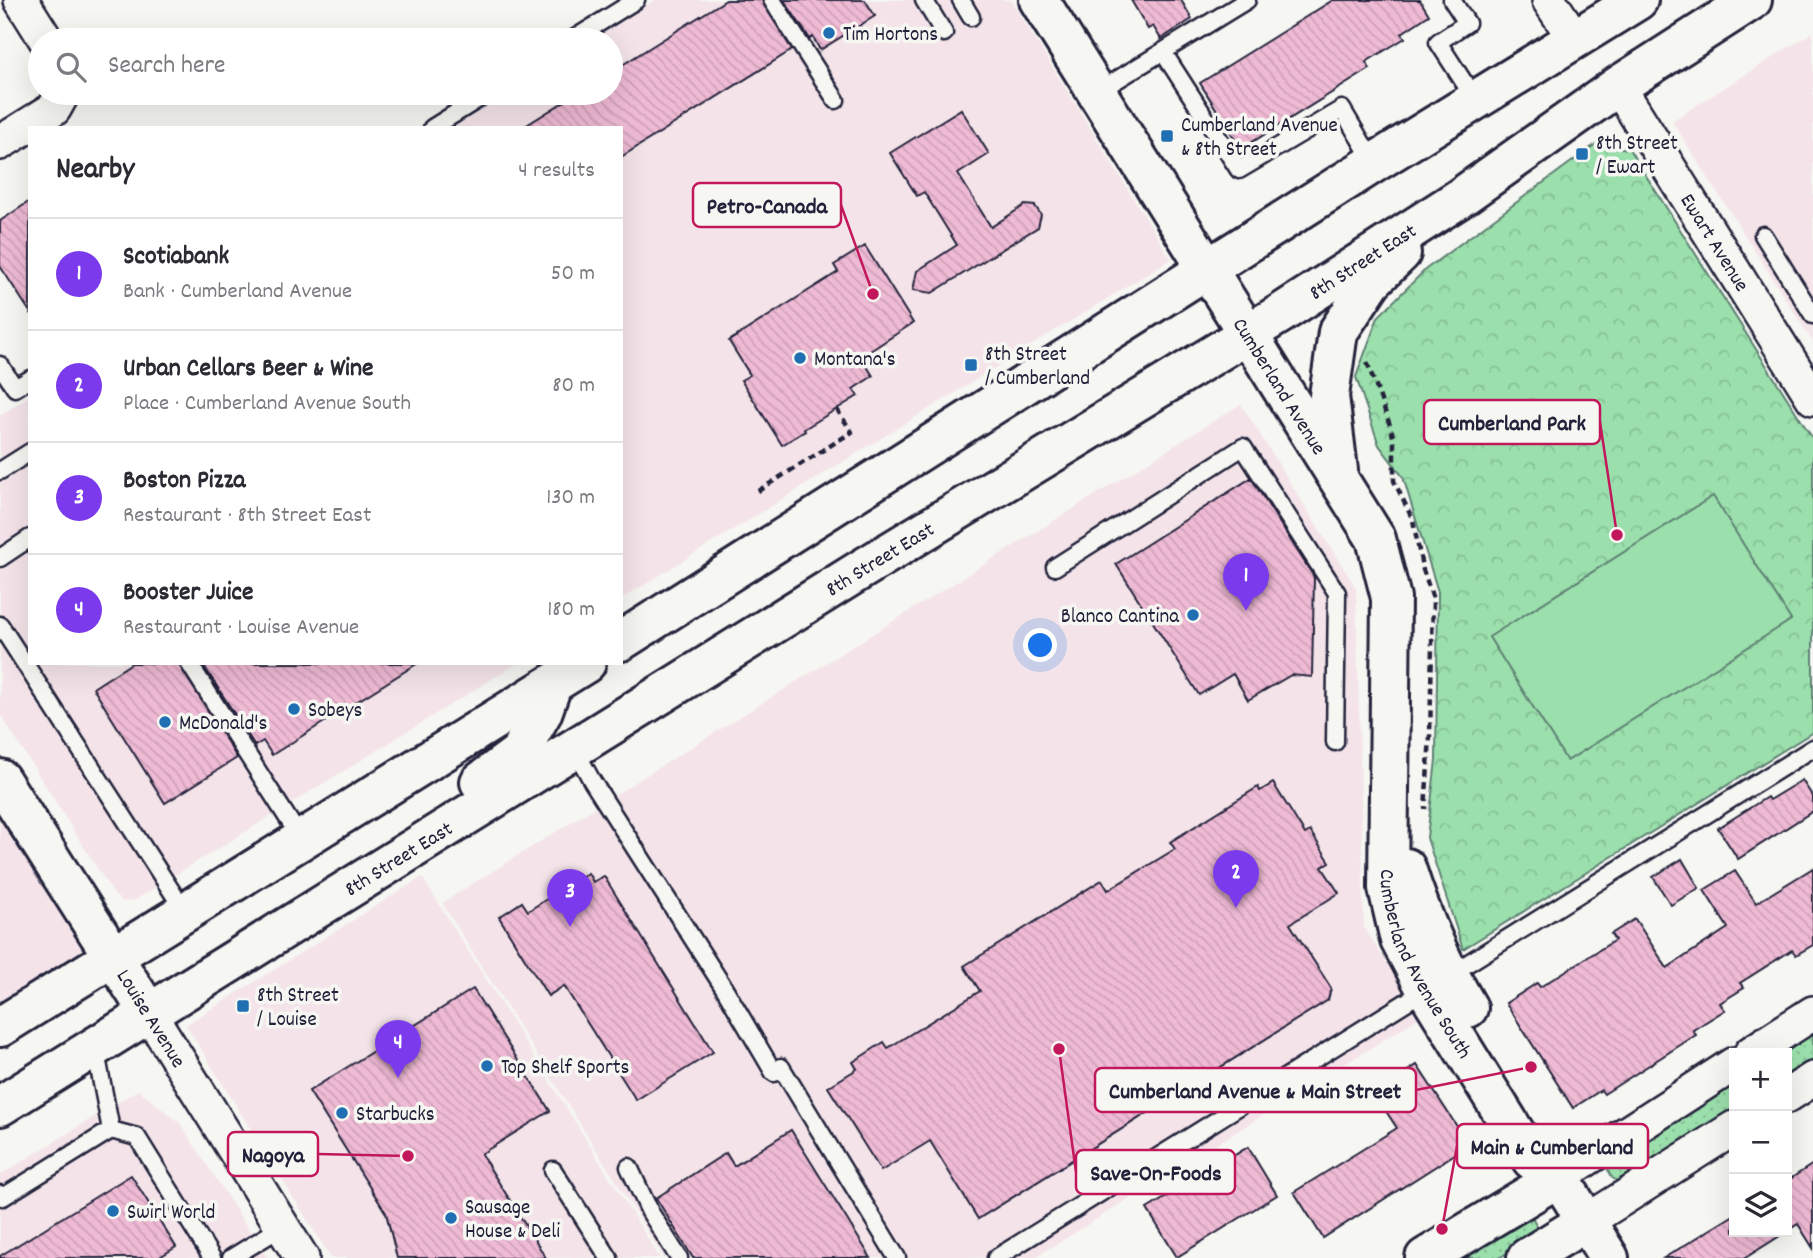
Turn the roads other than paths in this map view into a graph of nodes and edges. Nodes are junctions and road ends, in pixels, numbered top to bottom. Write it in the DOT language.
graph roads {
  1 [pos="21,0"];
  2 [pos="636,0"];
  3 [pos="772,0"];
  4 [pos="924,0"];
  5 [pos="961,0"];
  6 [pos="1039,0"];
  7 [pos="1247,0"];
  8 [pos="1452,0"];
  9 [pos="1549,0"];
  10 [pos="1638,0"];
  11 [pos="1752,0"];
  12 [pos="971,17"];
  13 [pos="38,28"];
  14 [pos="591,28"];
  15 [pos="944,33"];
  16 [pos="1575,39"];
  17 [pos="1163,52"];
  18 [pos="1618,86"];
  19 [pos="1097,92"];
  20 [pos="836,100"];
  21 [pos="1476,101"];
  22 [pos="56,105"];
  23 [pos="469,105"];
  24 [pos="435,126"];
  25 [pos="0,143"];
  26 [pos="1374,163"];
  27 [pos="1457,200"];
  28 [pos="1763,235"];
  29 [pos="1207,269"];
  30 [pos="1813,315"];
  31 [pos="1247,333"];
  32 [pos="0,365"];
  33 [pos="28,380"];
  34 [pos="1812,393"];
  35 [pos="28,453"];
  36 [pos="0,471"];
  37 [pos="1339,479"];
  38 [pos="28,539"];
  39 [pos="0,558"];
  40 [pos="1055,567"];
  41 [pos="2,634"];
  42 [pos="623,640"];
  43 [pos="191,665"];
  44 [pos="583,665"];
  45 [pos="552,685"];
  46 [pos="1335,742"];
  47 [pos="574,748"];
  48 [pos="1813,748"];
  49 [pos="0,779"];
  50 [pos="1387,810"];
  51 [pos="301,839"];
  52 [pos="367,877"];
  53 [pos="185,912"];
  54 [pos="113,957"];
  55 [pos="1437,982"];
  56 [pos="149,1013"];
  57 [pos="1813,1013"];
  58 [pos="0,1027"];
  59 [pos="95,1047"];
  60 [pos="1759,1048"];
  61 [pos="1729,1067"];
  62 [pos="1813,1079"];
  63 [pos="1792,1093"];
  64 [pos="0,1106"];
  65 [pos="111,1130"];
  66 [pos="1729,1131"];
  67 [pos="629,1167"];
  68 [pos="553,1170"];
  69 [pos="1559,1177"];
  70 [pos="1,1198"];
  71 [pos="1587,1221"];
  72 [pos="282,1227"];
  73 [pos="212,1258"];
  74 [pos="232,1258"];
  75 [pos="302,1258"];
  76 [pos="609,1258"];
  77 [pos="679,1258"];
  78 [pos="897,1258"];
  79 [pos="996,1258"];
  80 [pos="1425,1258"];
  81 [pos="1527,1258"];
  82 [pos="1609,1258"];
  1 -- 13 [label="street"];
  2 -- 14 [label="lane"];
  3 -- 20 [label="lane"];
  4 -- 15 [label="lane"];
  5 -- 12 [label="lane"];
  6 -- 19 [label="main road, Cumberland Avenue"];
  7 -- 17 [label="lane"];
  8 -- 21 [label="lane"];
  9 -- 16 [label="street"];
  10 -- 16 [label="main road"];
  11 -- 18 [label="main road, 8th Street East"];
  16 -- 21 [label="main road"];
  17 -- 19 [label="lane"];
  17 -- 26 [label="lane"];
  18 -- 27 [label="main road, 8th Street East"];
  18 -- 34 [label="street, Ewart Avenue"];
  19 -- 29 [label="main road, Cumberland Avenue"];
  21 -- 26 [label="main road"];
  22 -- 25 [label="street"];
  23 -- 24 [label="lane"];
  26 -- 29 [label="main road"];
  27 -- 31 [label="main road, 8th Street East"];
  27 -- 37 [label="main road"];
  28 -- 30 [label="lane"];
  29 -- 31 [label="main road, Cumberland Avenue"];
  29 -- 42 [label="main road"];
  31 -- 37 [label="main road, Cumberland Avenue"];
  31 -- 47 [label="main road, 8th Street East"];
  32 -- 33 [label="lane"];
  35 -- 36 [label="lane"];
  37 -- 50 [label="main road, Cumberland Avenue"];
  38 -- 39 [label="lane"];
  40 -- 46 [label="lane"];
  41 -- 53 [label="lane"];
  43 -- 51 [label="lane"];
  44 -- 45 [label="main road"];
  45 -- 51 [label="main road"];
  45 -- 52 [label="main road"];
  47 -- 52 [label="main road, 8th Street East"];
  47 -- 78 [label="lane"];
  48 -- 55 [label="lane"];
  49 -- 54 [label="main road, Louise Avenue"];
  50 -- 55 [label="main road, Cumberland Avenue South"];
  51 -- 53 [label="main road"];
  52 -- 56 [label="main road, 8th Street East"];
  53 -- 54 [label="main road"];
  54 -- 56 [label="main road, Louise Avenue"];
  54 -- 58 [label="main road"];
  55 -- 69 [label="main road, Cumberland Avenue South"];
  55 -- 79 [label="lane"];
  56 -- 59 [label="main road, 8th Street East"];
  56 -- 72 [label="street, Louise Avenue"];
  57 -- 60 [label="street"];
  59 -- 64 [label="main road, 8th Street East"];
  59 -- 65 [label="lane"];
  61 -- 69 [label="street"];
  62 -- 63 [label="street"];
  65 -- 70 [label="lane"];
  65 -- 73 [label="lane"];
  66 -- 71 [label="street"];
  67 -- 77 [label="lane"];
  68 -- 76 [label="lane"];
  69 -- 71 [label="main road"];
  69 -- 80 [label="main road"];
  71 -- 81 [label="main road"];
  71 -- 82 [label="main road"];
  72 -- 74 [label="lane"];
  72 -- 75 [label="street, Louise Avenue"];
}
